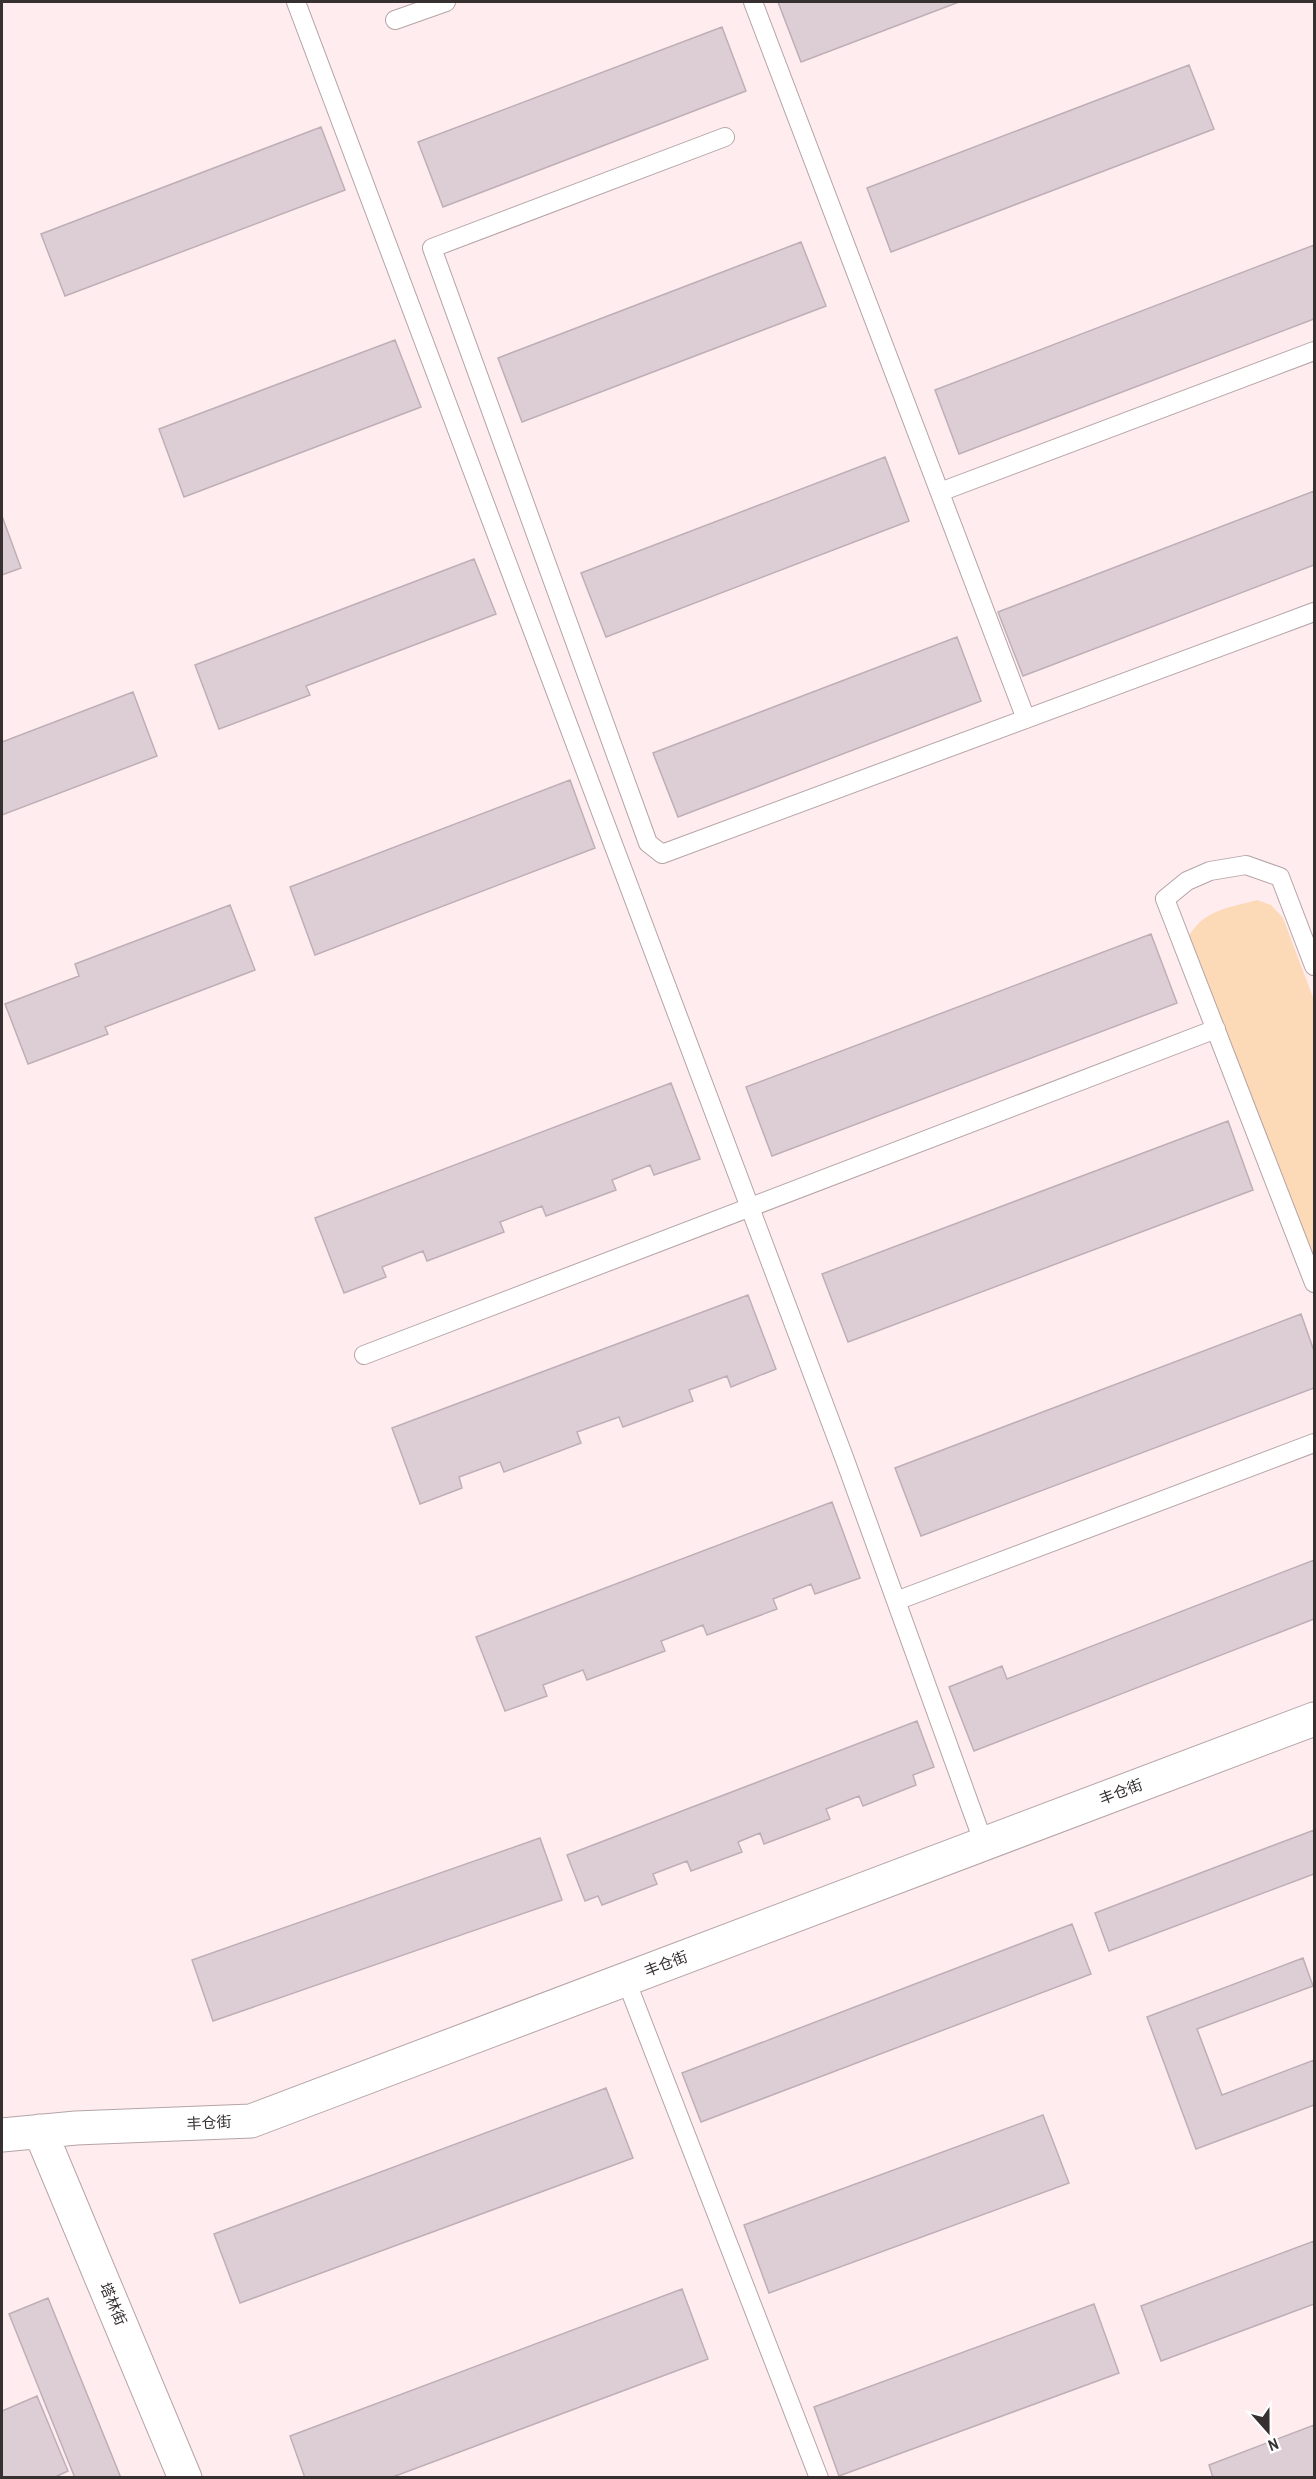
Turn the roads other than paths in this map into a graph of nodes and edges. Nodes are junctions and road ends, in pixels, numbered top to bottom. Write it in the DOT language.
graph roads {
  1 [pos="296,2"];
  2 [pos="446,2"];
  3 [pos="753,2"];
  4 [pos="395,20"];
  5 [pos="725,137"];
  6 [pos="1314,351"];
  7 [pos="940,492"];
  8 [pos="1314,612"];
  9 [pos="1026,719"];
  10 [pos="1314,966"];
  11 [pos="1216,1029"];
  12 [pos="750,1207"];
  13 [pos="1314,1283"];
  14 [pos="364,1355"];
  15 [pos="1314,1443"];
  16 [pos="896,1601"];
  17 [pos="1314,1719"];
  18 [pos="984,1844"];
  19 [pos="626,1980"];
  20 [pos="40,2131"];
  21 [pos="2,2135"];
  22 [pos="185,2478"];
  23 [pos="819,2478"];
  1 -- 12 [label="lane"];
  2 -- 4 [label="lane"];
  3 -- 7 [label="lane"];
  5 -- 9 [label="lane"];
  6 -- 7 [label="lane"];
  7 -- 9 [label="lane"];
  8 -- 9 [label="lane"];
  10 -- 11 [label="lane"];
  11 -- 12 [label="lane"];
  11 -- 13 [label="lane"];
  12 -- 14 [label="lane"];
  12 -- 16 [label="lane"];
  15 -- 16 [label="lane"];
  16 -- 18 [label="lane"];
  17 -- 18 [label="street, 丰仓街"];
  18 -- 19 [label="street, 丰仓街"];
  19 -- 20 [label="street, 丰仓街"];
  19 -- 23 [label="lane"];
  20 -- 21 [label="street, 丰仓街"];
  20 -- 22 [label="street, 塔林街"];
}
